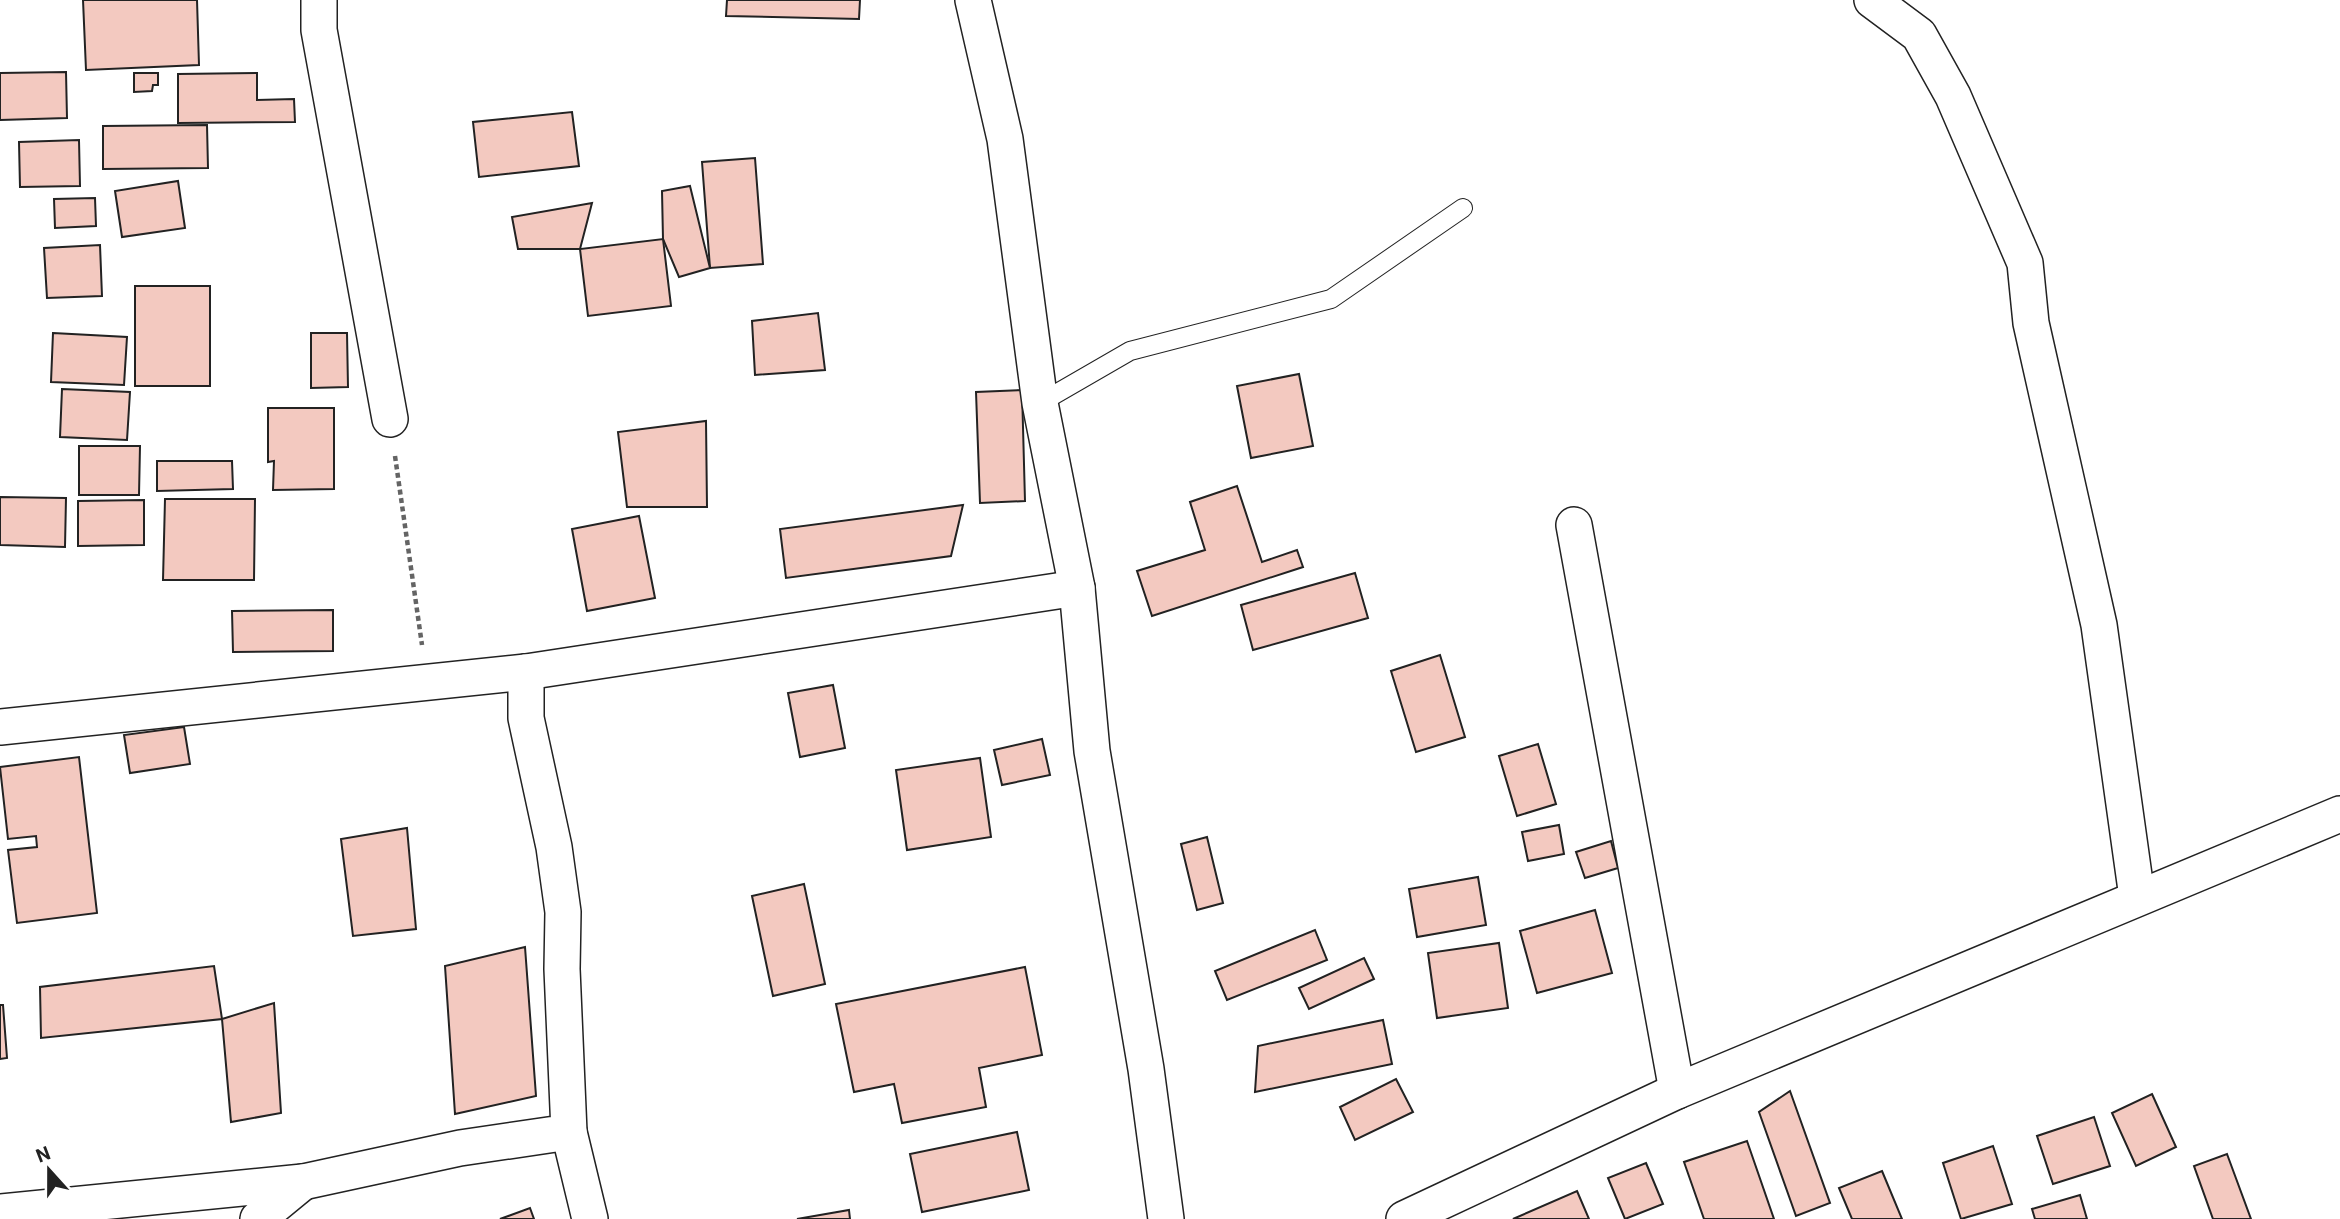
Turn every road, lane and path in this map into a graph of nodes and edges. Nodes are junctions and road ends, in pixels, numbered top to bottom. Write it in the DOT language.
graph roads {
  1 [pos="319,0"];
  2 [pos="973,0"];
  3 [pos="1872,0"];
  4 [pos="1463,208"];
  5 [pos="1040,403"];
  6 [pos="390,419"];
  7 [pos="1574,525"];
  8 [pos="1077,588"];
  9 [pos="526,672"];
  10 [pos="426,680"];
  11 [pos="0,727"];
  12 [pos="2340,814"];
  13 [pos="2137,897"];
  14 [pos="1676,1091"];
  15 [pos="569,1132"];
  16 [pos="303,1182"];
  17 [pos="0,1212"];
  18 [pos="258,1219"];
  19 [pos="590,1219"];
  20 [pos="1166,1219"];
  21 [pos="1404,1219"];
  1 -- 6 [label="street"];
  2 -- 5 [label="street"];
  3 -- 13 [label="street"];
  4 -- 5 [label="lane"];
  5 -- 8 [label="street"];
  6 -- 10 [label="path"];
  7 -- 14 [label="street"];
  8 -- 9 [label="street"];
  8 -- 20 [label="street"];
  9 -- 10 [label="street"];
  9 -- 15 [label="street"];
  10 -- 11 [label="street"];
  12 -- 13 [label="street"];
  13 -- 14 [label="street"];
  14 -- 21 [label="street"];
  15 -- 16 [label="street"];
  15 -- 19 [label="street"];
  16 -- 17 [label="street"];
  16 -- 18 [label="street"];
}
